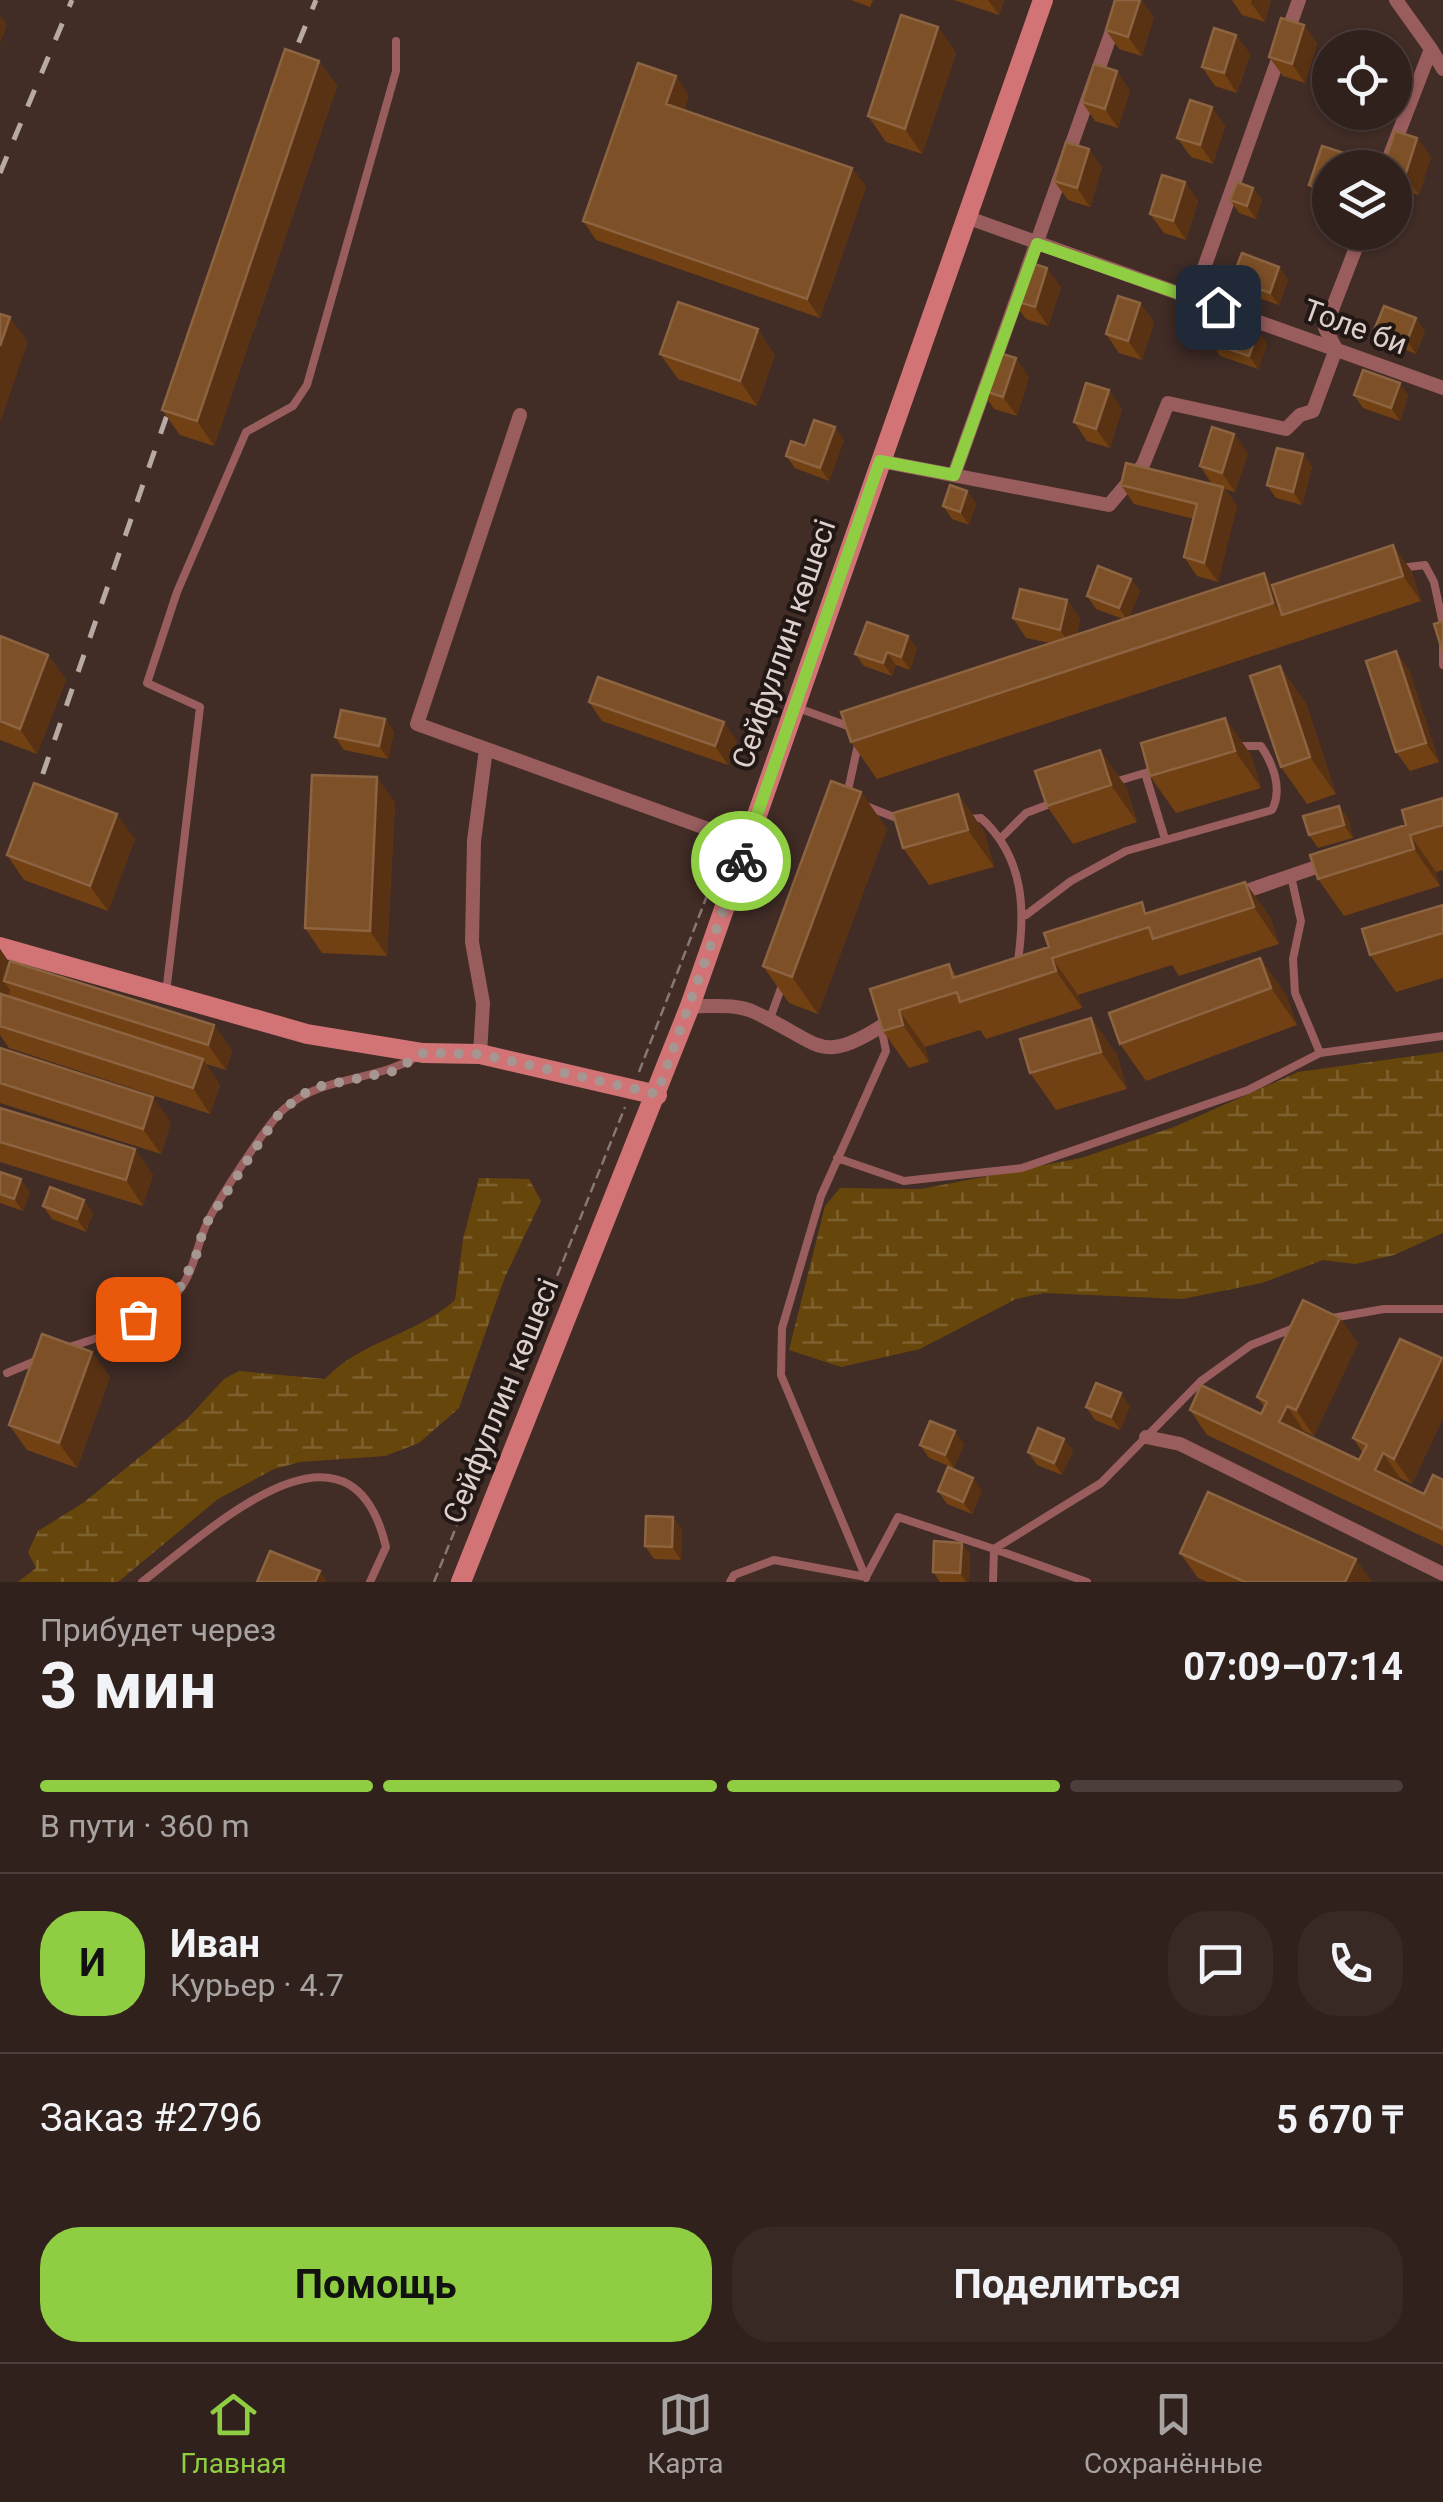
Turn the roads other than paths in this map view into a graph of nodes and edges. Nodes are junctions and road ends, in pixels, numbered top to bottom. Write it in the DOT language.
graph roads {
  1 [pos="1042,0"];
  2 [pos="1122,0"];
  3 [pos="1299,0"];
  4 [pos="1396,0"];
  5 [pos="396,41"];
  6 [pos="1437,52"];
  7 [pos="1443,70"];
  8 [pos="1394,150"];
  9 [pos="966,216"];
  10 [pos="1037,244"];
  11 [pos="1355,250"];
  12 [pos="1193,298"];
  13 [pos="1336,349"];
  14 [pos="1443,388"];
  15 [pos="520,415"];
  16 [pos="880,461"];
  17 [pos="954,475"];
  18 [pos="1384,572"];
  19 [pos="1443,628"];
  20 [pos="1443,666"];
  21 [pos="794,706"];
  22 [pos="1224,748"];
  23 [pos="486,750"];
  24 [pos="1161,768"];
  25 [pos="1145,773"];
  26 [pos="1091,788"];
  27 [pos="846,796"];
  28 [pos="1058,801"];
  29 [pos="843,811"];
  30 [pos="962,820"];
  31 [pos="923,821"];
  32 [pos="1002,837"];
  33 [pos="1165,839"];
  34 [pos="747,843"];
  35 [pos="1342,858"];
  36 [pos="1291,876"];
  37 [pos="1212,902"];
  38 [pos="1026,915"];
  39 [pos="0,947"];
  40 [pos="1035,961"];
  41 [pos="1018,966"];
  42 [pos="787,971"];
  43 [pos="1002,972"];
  44 [pos="165,997"];
  45 [pos="690,1006"];
  46 [pos="908,1009"];
  47 [pos="769,1021"];
  48 [pos="881,1027"];
  49 [pos="1443,1036"];
  50 [pos="1320,1052"];
  51 [pos="423,1053"];
  52 [pos="480,1054"];
  53 [pos="657,1094"];
  54 [pos="837,1158"];
  55 [pos="1443,1309"];
  56 [pos="7,1373"];
  57 [pos="1146,1437"];
  58 [pos="994,1549"];
  59 [pos="1443,1574"];
  60 [pos="865,1580"];
  61 [pos="142,1582"];
  62 [pos="370,1582"];
  63 [pos="461,1582"];
  64 [pos="730,1582"];
  65 [pos="993,1582"];
  66 [pos="1087,1582"];
  1 -- 9 [label="main road, Сейфуллин көшесі"];
  2 -- 10 [label="street"];
  3 -- 12 [label="street"];
  4 -- 6 [label="street"];
  5 -- 44 [label="lane"];
  6 -- 7 [label="street"];
  6 -- 8 [label="street"];
  9 -- 10 [label="street, Толе би"];
  9 -- 16 [label="main road, Сейфуллин көшесі"];
  10 -- 12 [label="street, Толе би"];
  10 -- 17 [label="street"];
  11 -- 13 [label="street"];
  12 -- 13 [label="street, Толе би"];
  13 -- 14 [label="street, Толе би"];
  13 -- 17 [label="street"];
  15 -- 23 [label="street"];
  16 -- 17 [label="street"];
  16 -- 21 [label="main road, Сейфуллин көшесі"];
  18 -- 19 [label="lane"];
  19 -- 20 [label="lane"];
  21 -- 27 [label="lane"];
  21 -- 34 [label="main road, Сейфуллин көшесі"];
  22 -- 33 [label="lane"];
  23 -- 34 [label="street"];
  23 -- 52 [label="street"];
  24 -- 25 [label="lane"];
  25 -- 26 [label="lane"];
  25 -- 33 [label="lane"];
  27 -- 29 [label="lane"];
  27 -- 31 [label="lane"];
  28 -- 32 [label="lane"];
  30 -- 32 [label="lane"];
  32 -- 38 [label="lane"];
  33 -- 38 [label="lane"];
  34 -- 45 [label="main road, Сейфуллин көшесі"];
  35 -- 36 [label="street"];
  36 -- 37 [label="street"];
  36 -- 50 [label="lane"];
  38 -- 41 [label="lane"];
  39 -- 44 [label="main road"];
  40 -- 41 [label="street"];
  41 -- 43 [label="street"];
  42 -- 47 [label="lane"];
  44 -- 51 [label="main road"];
  45 -- 47 [label="street"];
  45 -- 53 [label="main road, Сейфуллин көшесі"];
  46 -- 48 [label="street"];
  47 -- 48 [label="street"];
  48 -- 54 [label="lane"];
  49 -- 50 [label="lane"];
  50 -- 54 [label="lane"];
  51 -- 52 [label="main road"];
  51 -- 56 [label="lane"];
  52 -- 53 [label="main road"];
  53 -- 63 [label="main road, Сейфуллин көшесі"];
  54 -- 60 [label="lane"];
  55 -- 57 [label="lane"];
  57 -- 58 [label="lane"];
  57 -- 59 [label="street"];
  58 -- 60 [label="lane"];
  58 -- 65 [label="lane"];
  58 -- 66 [label="lane"];
  60 -- 64 [label="lane"];
  61 -- 62 [label="lane"];
}
